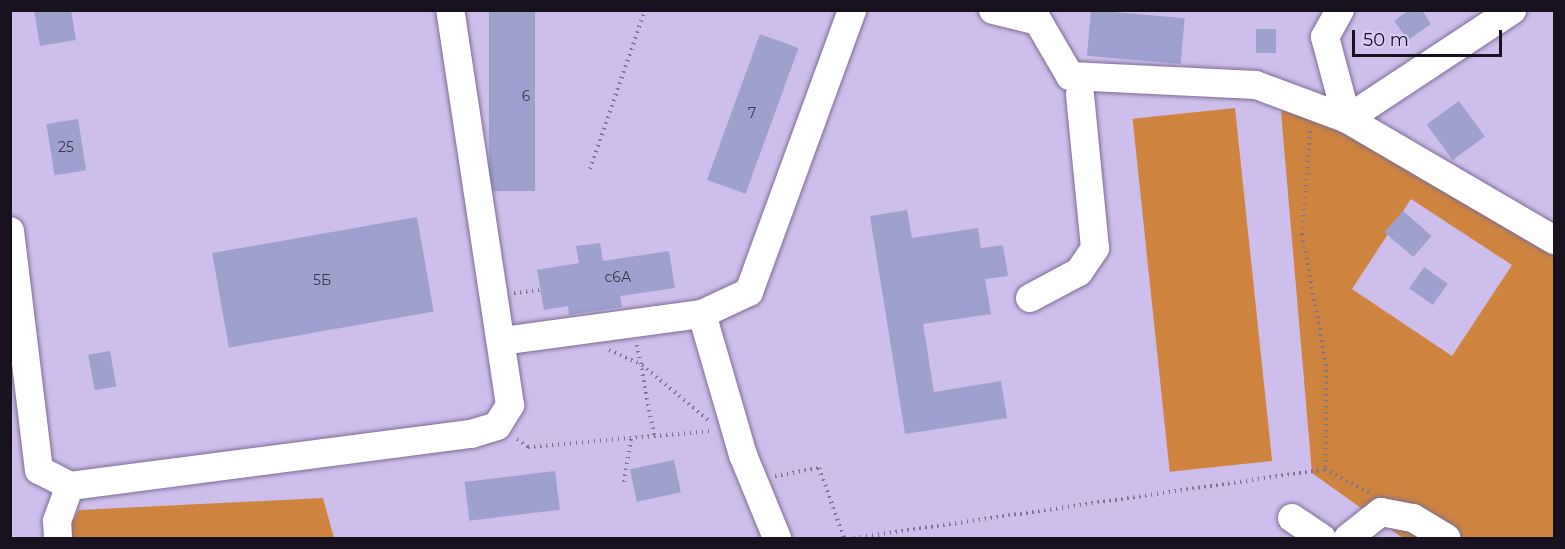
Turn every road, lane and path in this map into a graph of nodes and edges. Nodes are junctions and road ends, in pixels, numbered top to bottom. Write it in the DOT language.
graph roads {
  1 [pos="450,10"];
  2 [pos="645,10"];
  3 [pos="993,10"];
  4 [pos="1340,10"];
  5 [pos="1512,10"];
  6 [pos="851,11"];
  7 [pos="1080,94"];
  8 [pos="1311,118"];
  9 [pos="1347,119"];
  10 [pos="590,169"];
  11 [pos="10,231"];
  12 [pos="1554,240"];
  13 [pos="1030,298"];
  14 [pos="702,314"];
  15 [pos="632,324"];
  16 [pos="570,333"];
  17 [pos="502,341"];
  18 [pos="642,365"];
  19 [pos="497,426"];
  20 [pos="654,436"];
  21 [pos="631,438"];
  22 [pos="1325,469"];
  23 [pos="753,480"];
  24 [pos="624,482"];
  25 [pos="70,486"];
  26 [pos="1375,496"];
  27 [pos="58,538"];
  28 [pos="777,538"];
  29 [pos="844,538"];
  30 [pos="854,538"];
  31 [pos="1293,538"];
  32 [pos="1322,538"];
  33 [pos="1348,538"];
  34 [pos="1446,538"];
  1 -- 17 [label="street"];
  2 -- 10 [label="path"];
  3 -- 9 [label="street"];
  4 -- 9 [label="street"];
  5 -- 9 [label="street"];
  6 -- 14 [label="street"];
  7 -- 13 [label="street"];
  8 -- 22 [label="path"];
  9 -- 12 [label="street"];
  11 -- 25 [label="street"];
  14 -- 15 [label="street"];
  14 -- 23 [label="street"];
  15 -- 16 [label="street"];
  15 -- 18 [label="path"];
  16 -- 17 [label="street"];
  16 -- 18 [label="path"];
  17 -- 19 [label="street"];
  18 -- 20 [label="path"];
  18 -- 20 [label="path"];
  19 -- 21 [label="path"];
  19 -- 25 [label="street"];
  20 -- 21 [label="path"];
  21 -- 24 [label="path"];
  22 -- 26 [label="path"];
  22 -- 30 [label="path"];
  23 -- 28 [label="street"];
  23 -- 29 [label="path"];
  25 -- 27 [label="street"];
  31 -- 32 [label="street"];
  33 -- 34 [label="street"];
}
